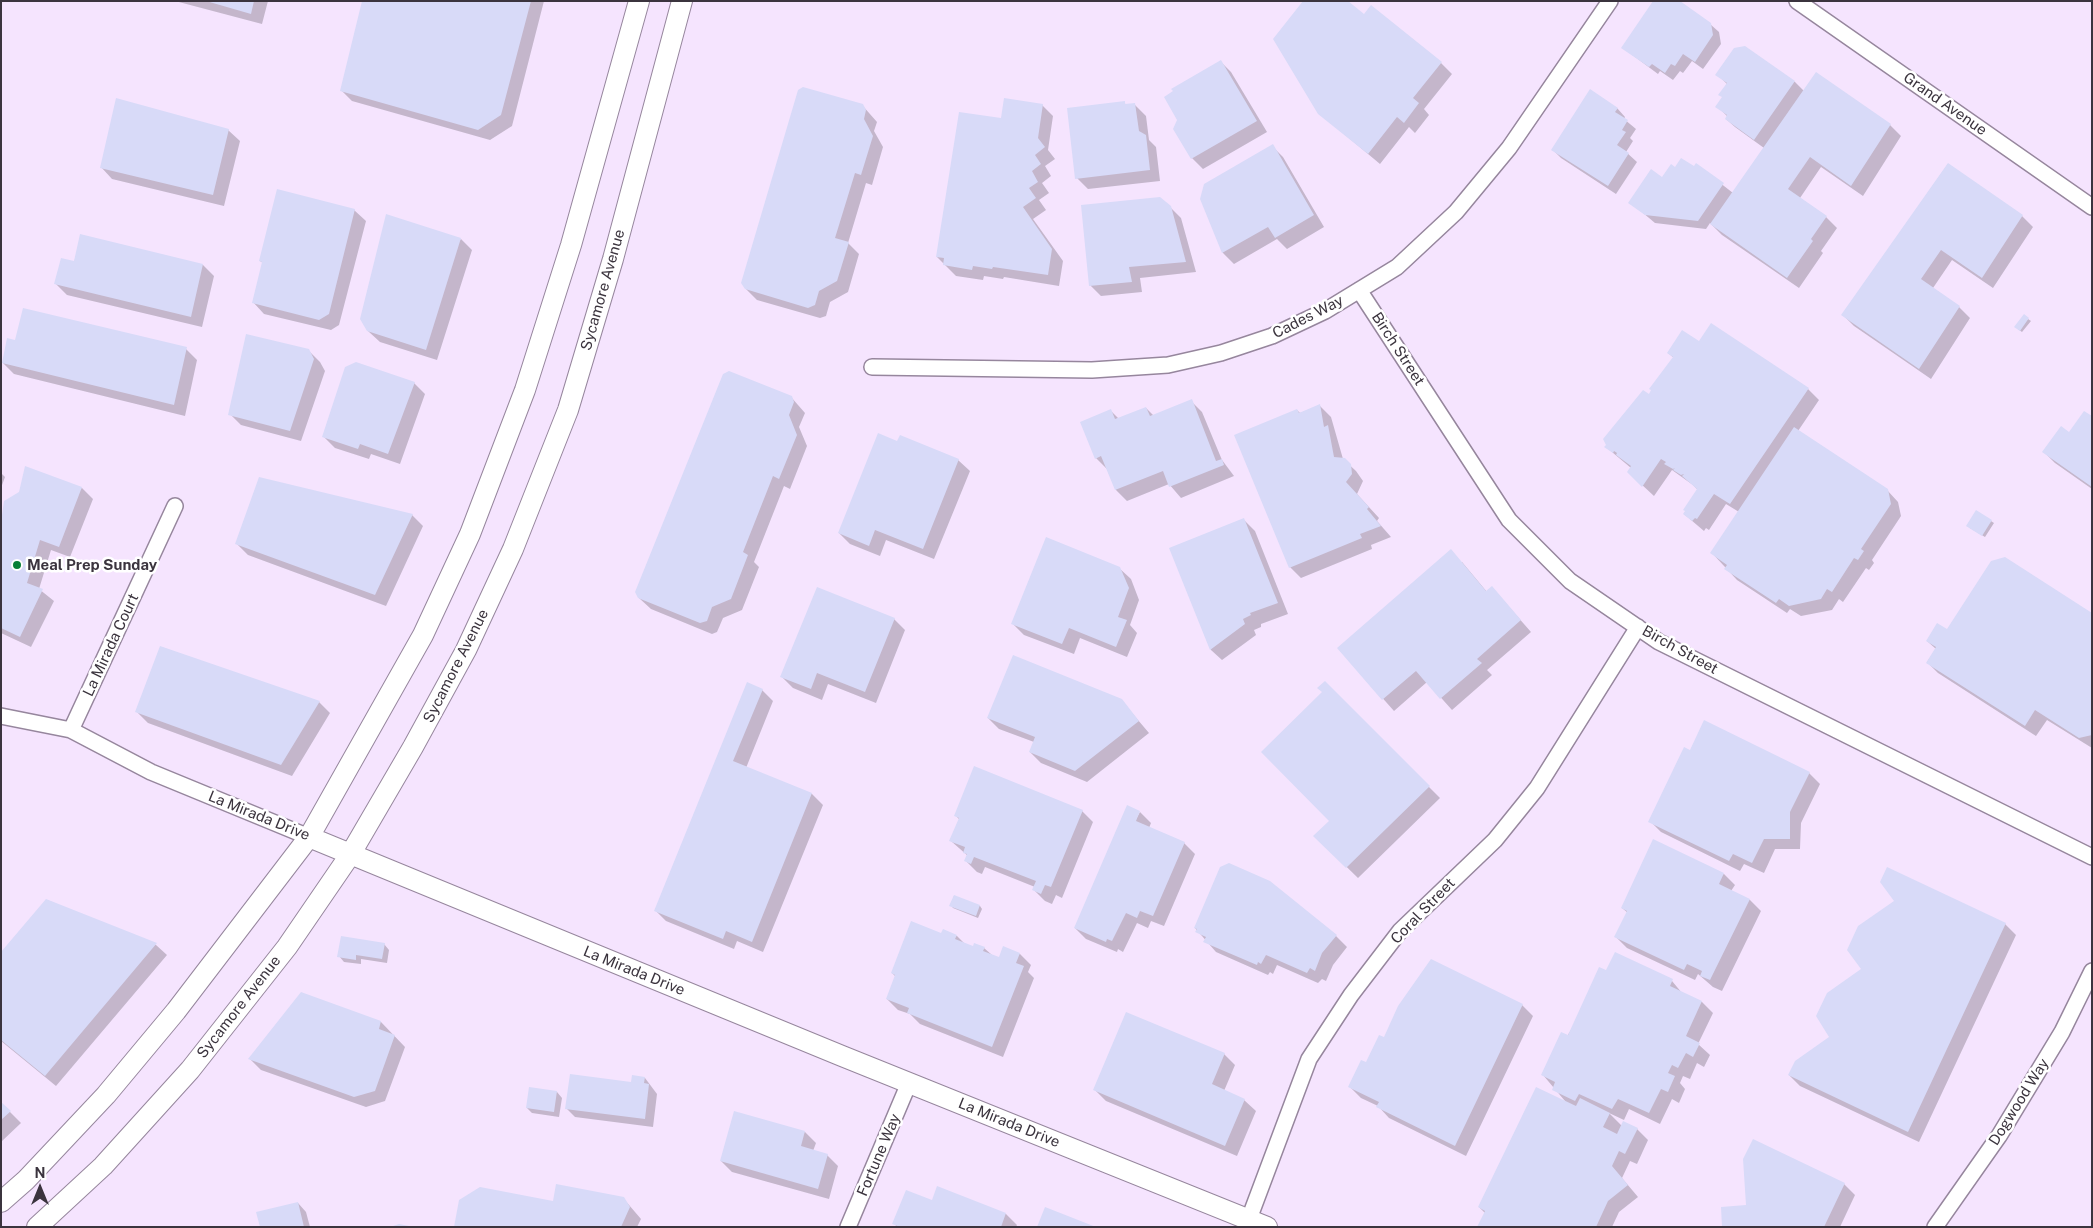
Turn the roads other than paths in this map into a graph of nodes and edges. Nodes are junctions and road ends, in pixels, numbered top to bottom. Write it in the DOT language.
graph roads {
  1 [pos="639,1"];
  2 [pos="682,1"];
  3 [pos="1610,1"];
  4 [pos="1797,1"];
  5 [pos="2092,207"];
  6 [pos="1359,290"];
  7 [pos="872,368"];
  8 [pos="176,506"];
  9 [pos="1638,627"];
  10 [pos="1,716"];
  11 [pos="71,730"];
  12 [pos="308,837"];
  13 [pos="350,854"];
  14 [pos="2092,857"];
  15 [pos="2092,971"];
  16 [pos="909,1083"];
  17 [pos="1,1202"];
  18 [pos="1254,1224"];
  19 [pos="37,1227"];
  20 [pos="848,1227"];
  21 [pos="1935,1227"];
  1 -- 12 [label="main road"];
  2 -- 13 [label="main road, Sycamore Avenue"];
  3 -- 6 [label="street, Cades Way"];
  4 -- 5 [label="street, Grand Avenue"];
  6 -- 7 [label="street, Cades Way"];
  6 -- 9 [label="street, Birch Street"];
  8 -- 11 [label="street, La Mirada Court"];
  9 -- 14 [label="street, Birch Street"];
  9 -- 18 [label="street, Coral Street"];
  10 -- 11 [label="street, La Mirada Drive"];
  11 -- 12 [label="street, La Mirada Drive"];
  12 -- 13 [label="main road, La Mirada Drive"];
  12 -- 17 [label="main road"];
  13 -- 16 [label="main road, La Mirada Drive"];
  13 -- 19 [label="main road, Sycamore Avenue"];
  15 -- 21 [label="street, Dogwood Way"];
  16 -- 18 [label="main road, La Mirada Drive"];
  16 -- 20 [label="street, Fortune Way"];
}
